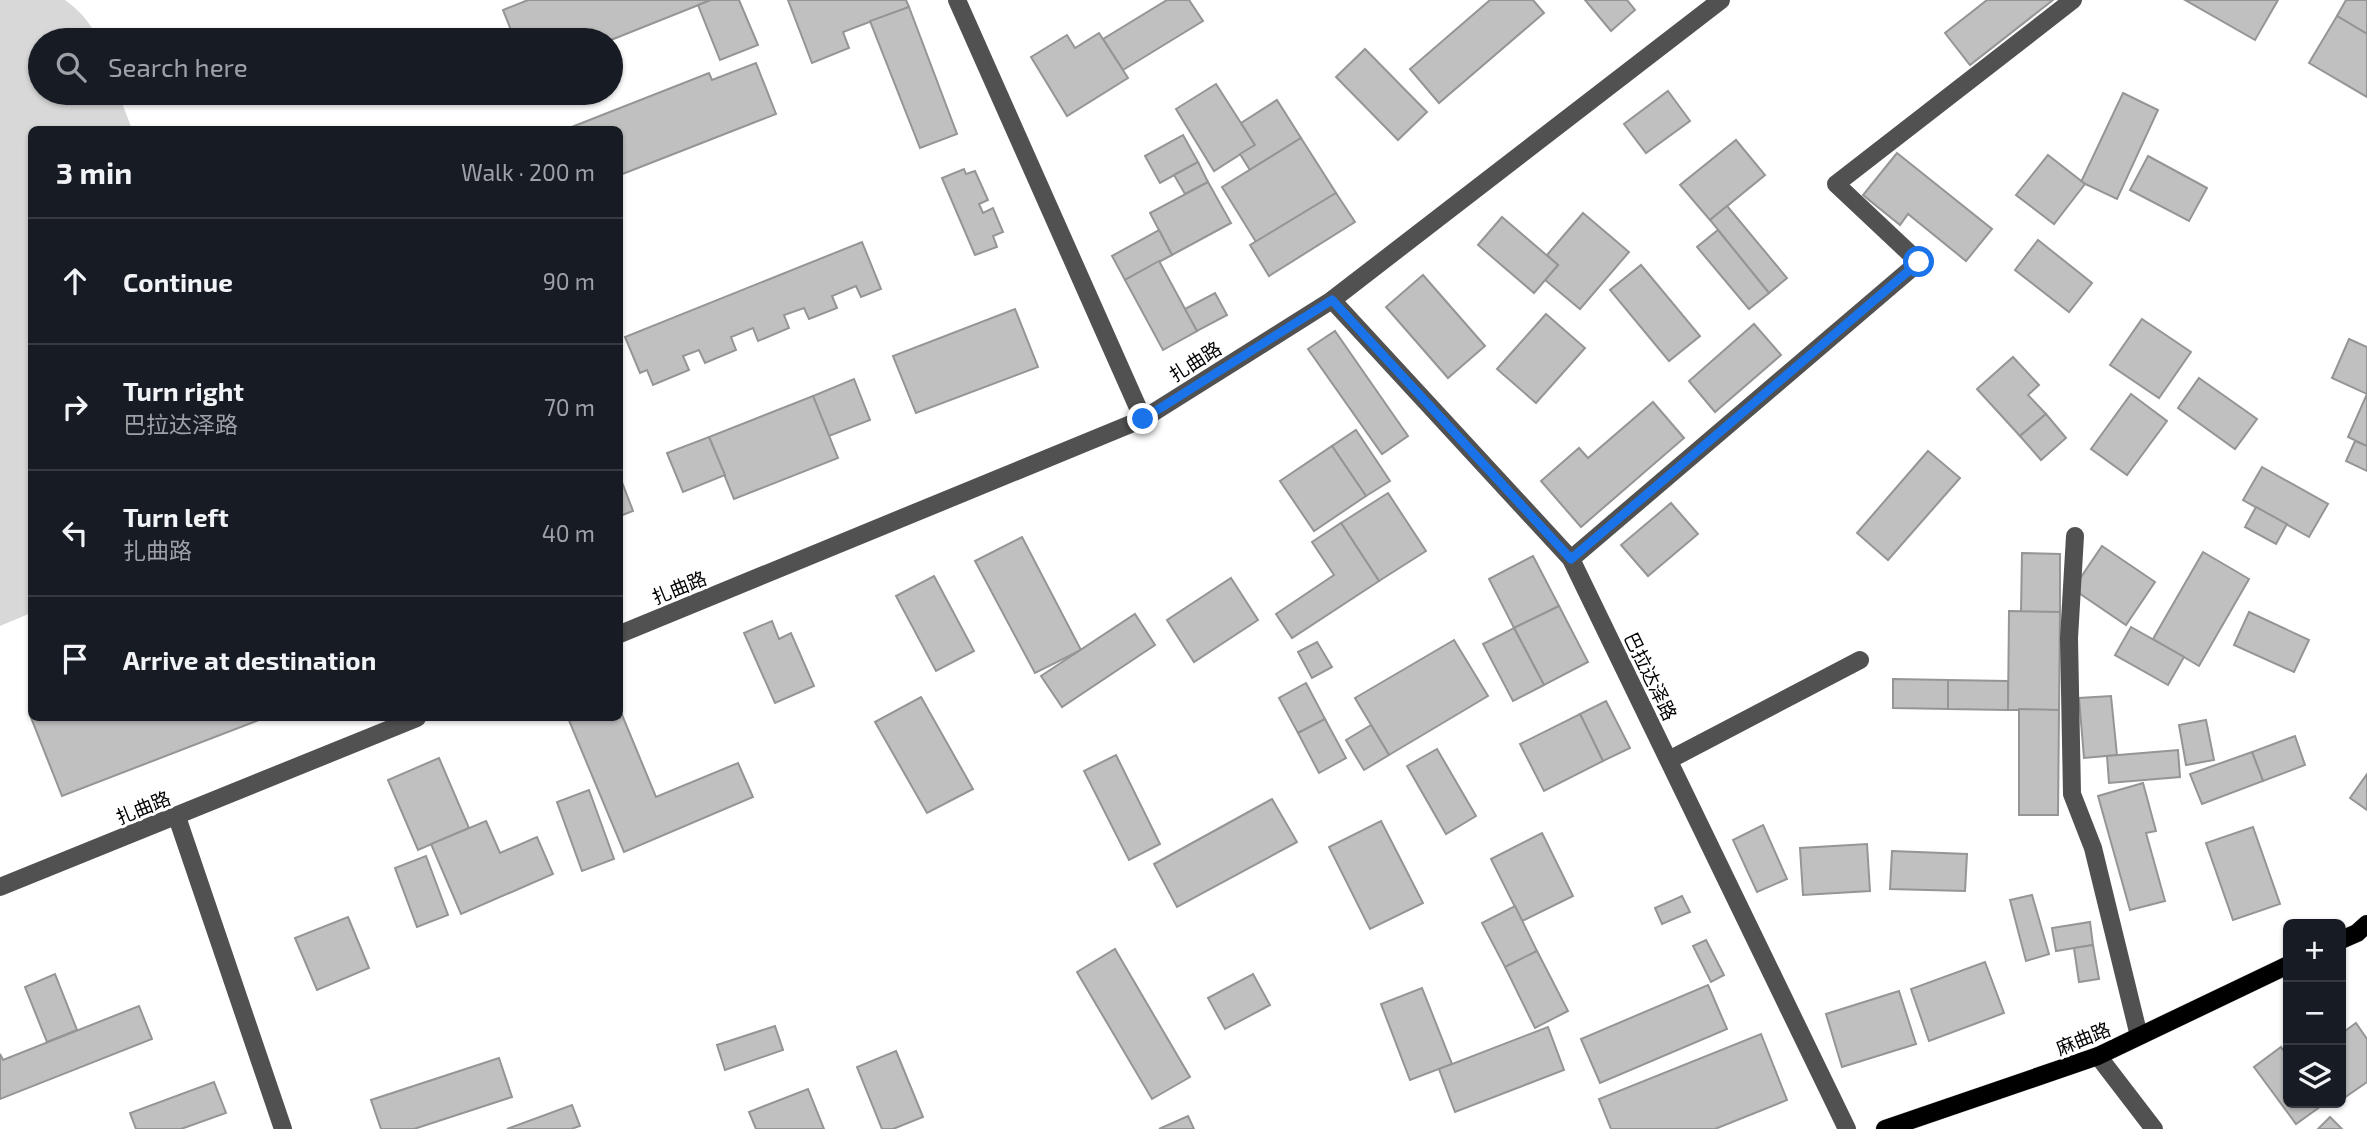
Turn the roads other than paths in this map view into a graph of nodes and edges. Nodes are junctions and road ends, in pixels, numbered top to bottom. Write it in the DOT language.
graph roads {
  1 [pos="957,0"];
  2 [pos="1721,0"];
  3 [pos="2073,0"];
  4 [pos="1332,300"];
  5 [pos="1143,419"];
  6 [pos="2076,536"];
  7 [pos="1571,559"];
  8 [pos="623,633"];
  9 [pos="1860,660"];
  10 [pos="410,721"];
  11 [pos="1669,760"];
  12 [pos="177,817"];
  13 [pos="0,887"];
  14 [pos="2367,924"];
  15 [pos="2346,938"];
  16 [pos="2283,967"];
  17 [pos="2139,1037"];
  18 [pos="2098,1056"];
  19 [pos="283,1129"];
  20 [pos="1847,1129"];
  21 [pos="1885,1129"];
  22 [pos="2154,1129"];
  1 -- 5 [label="street"];
  2 -- 4 [label="street, 扎曲路"];
  3 -- 7 [label="street"];
  4 -- 5 [label="street, 扎曲路"];
  4 -- 7 [label="street, 巴拉达泽路"];
  5 -- 8 [label="street, 扎曲路"];
  6 -- 17 [label="street"];
  7 -- 11 [label="street, 巴拉达泽路"];
  9 -- 11 [label="street"];
  10 -- 12 [label="street, 扎曲路"];
  11 -- 20 [label="street, 巴拉达泽路"];
  12 -- 13 [label="street, 扎曲路"];
  12 -- 19 [label="street"];
  14 -- 15 [label="main road"];
  16 -- 17 [label="main road, 麻曲路"];
  17 -- 18 [label="main road, 麻曲路"];
  18 -- 21 [label="main road, 麻曲路"];
  18 -- 22 [label="street"];
}
